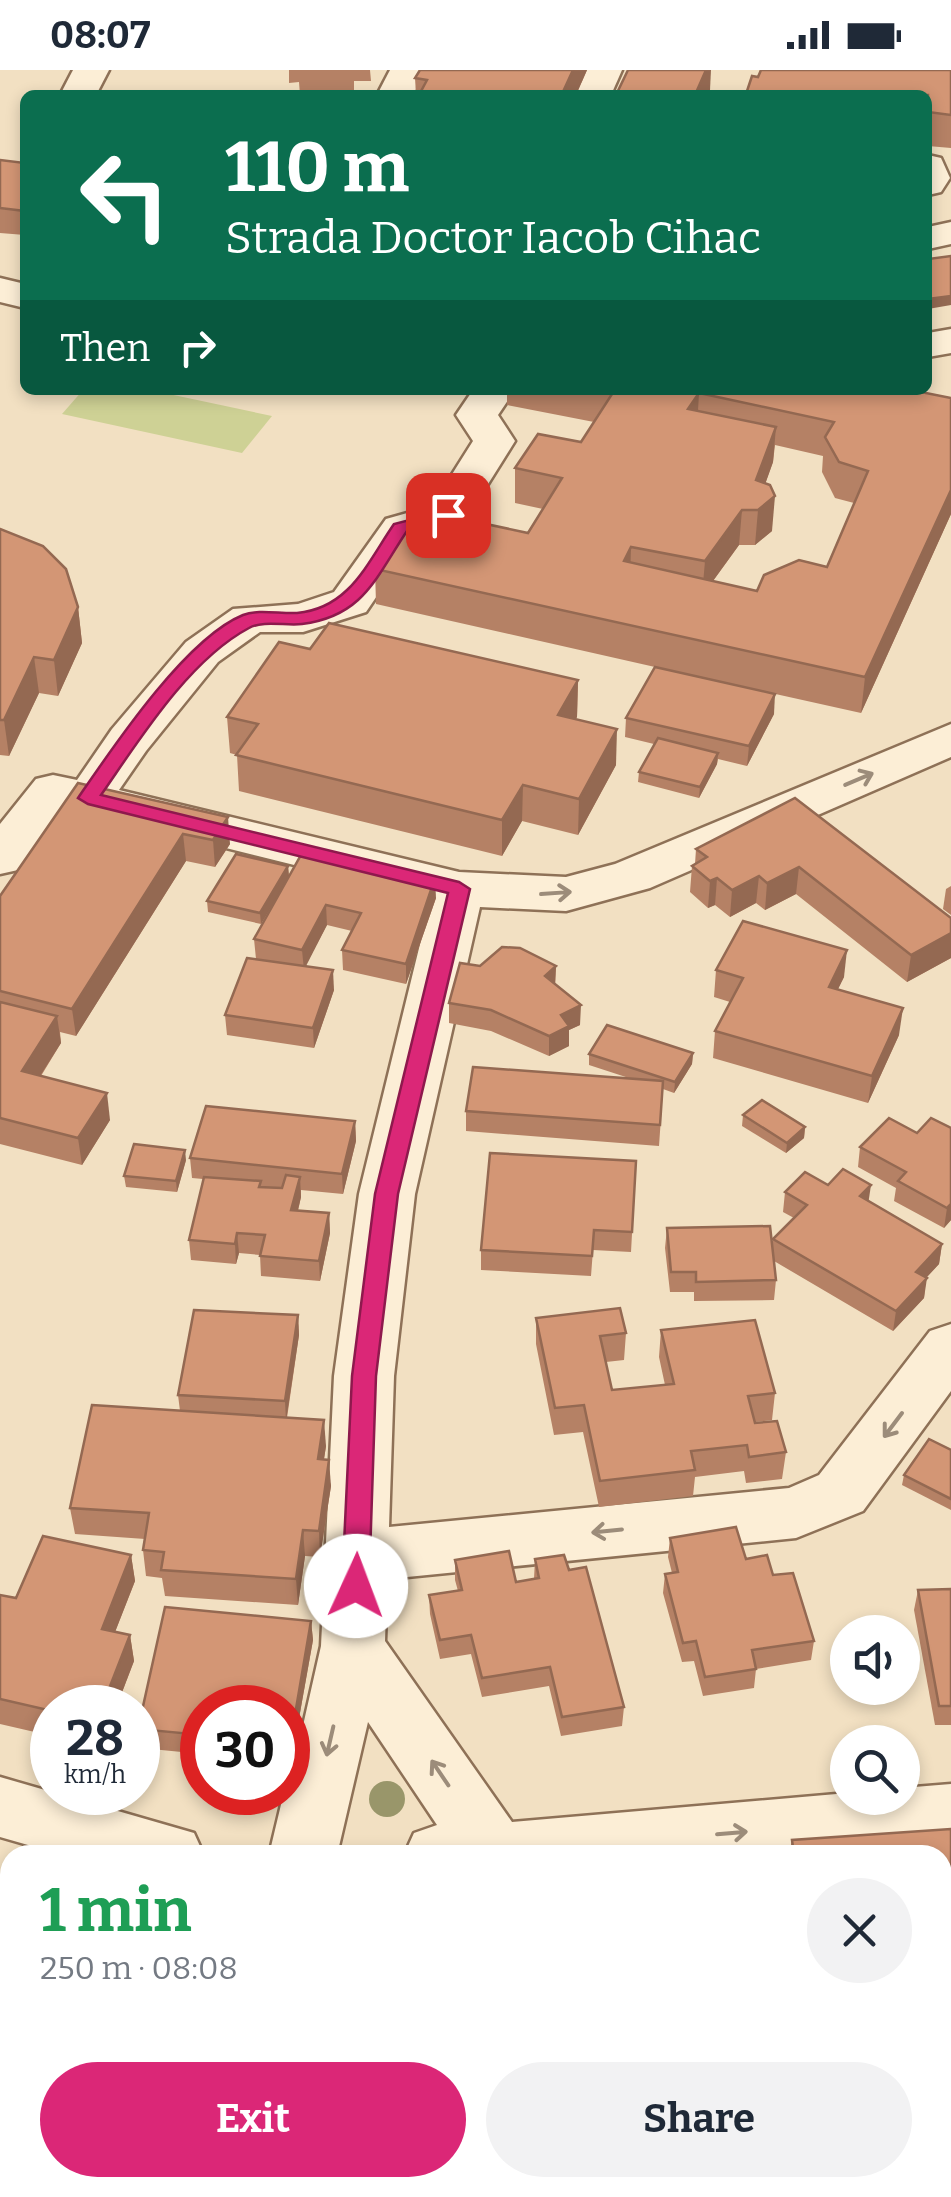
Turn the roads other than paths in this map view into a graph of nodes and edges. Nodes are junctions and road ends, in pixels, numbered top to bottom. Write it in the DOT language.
graph roads {
  1 [pos="491,395"];
  2 [pos="951,739"];
  3 [pos="70,794"];
  4 [pos="0,858"];
  5 [pos="459,889"];
  6 [pos="951,1346"];
  7 [pos="357,1556"];
  8 [pos="353,1646"];
  9 [pos="0,1806"];
  10 [pos="951,1814"];
  11 [pos="135,1845"];
  12 [pos="305,1845"];
  13 [pos="490,1845"];
  14 [pos="598,1845"];
  1 -- 3 [label="street"];
  5 -- 2 [label="street, one-way"];
  3 -- 4 [label="street"];
  3 -- 5 [label="street"];
  5 -- 7 [label="street"];
  6 -- 7 [label="street, one-way"];
  7 -- 8 [label="street"];
  8 -- 12 [label="street, one-way"];
  13 -- 8 [label="street, one-way"];
  9 -- 11 [label="street"];
  14 -- 10 [label="street, one-way"];
}
